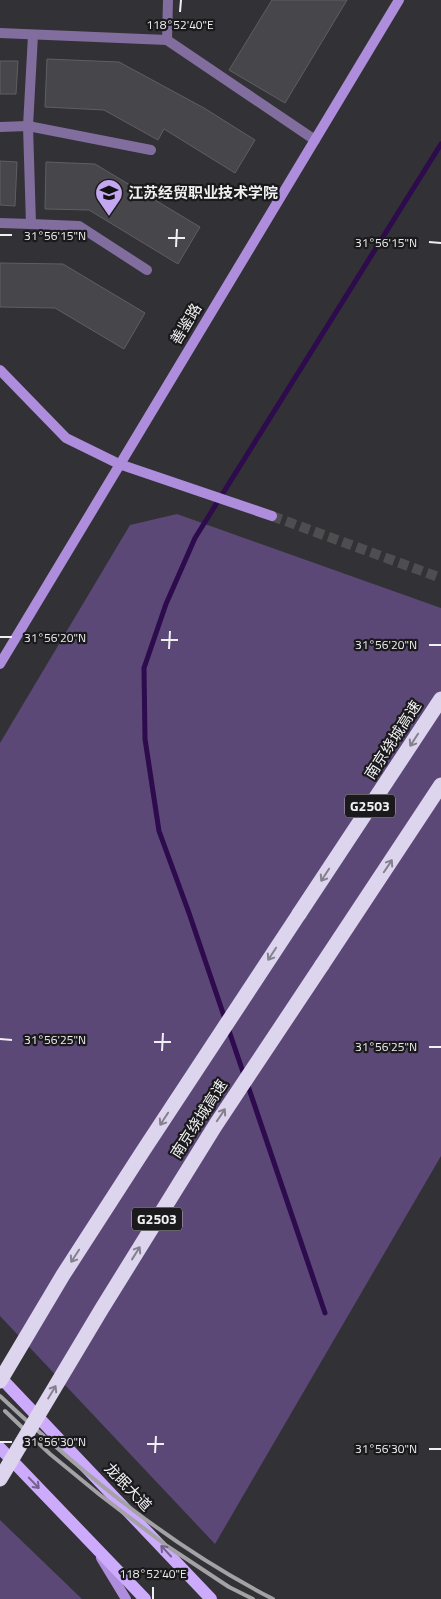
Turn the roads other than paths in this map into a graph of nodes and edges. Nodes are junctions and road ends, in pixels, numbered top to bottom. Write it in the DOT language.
graph roads {
  1 [pos="168,0"];
  2 [pos="398,0"];
  3 [pos="0,33"];
  4 [pos="33,34"];
  5 [pos="167,40"];
  6 [pos="28,126"];
  7 [pos="0,127"];
  8 [pos="315,140"];
  9 [pos="151,150"];
  10 [pos="0,223"];
  11 [pos="31,224"];
  12 [pos="147,270"];
  13 [pos="0,370"];
  14 [pos="119,464"];
  15 [pos="272,516"];
  16 [pos="0,664"];
  17 [pos="441,699"];
  18 [pos="441,785"];
  19 [pos="0,1377"];
  20 [pos="0,1381"];
  21 [pos="0,1448"];
  22 [pos="0,1479"];
  23 [pos="91,1542"];
  24 [pos="126,1599"];
  25 [pos="145,1599"];
  26 [pos="211,1599"];
  1 -- 5 [label="lane"];
  2 -- 8 [label="street, 善鉴路"];
  3 -- 4 [label="lane"];
  4 -- 5 [label="lane"];
  4 -- 6 [label="lane"];
  5 -- 8 [label="lane"];
  6 -- 7 [label="lane"];
  6 -- 9 [label="lane"];
  6 -- 11 [label="lane"];
  8 -- 14 [label="street, 善鉴路"];
  10 -- 11 [label="lane"];
  11 -- 12 [label="lane"];
  13 -- 14 [label="street"];
  14 -- 15 [label="street"];
  14 -- 16 [label="street, 善鉴路"];
  17 -- 20 [label="highway, 南京绕城高速 / G2503, one-way, bridge"];
  22 -- 18 [label="highway, 南京绕城高速 / G2503, one-way, bridge"];
  26 -- 19 [label="main road, 龙眠大道, one-way"];
  21 -- 23 [label="main road, one-way"];
  23 -- 24 [label="street"];
  23 -- 25 [label="main road"];
}
